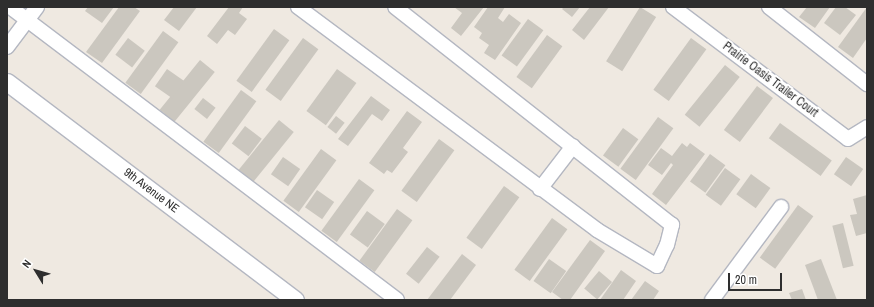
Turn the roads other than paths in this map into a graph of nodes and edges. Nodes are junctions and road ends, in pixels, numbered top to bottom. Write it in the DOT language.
graph roads {
  1 [pos="10,7"];
  2 [pos="37,7"];
  3 [pos="298,7"];
  4 [pos="395,7"];
  5 [pos="769,7"];
  6 [pos="676,8"];
  7 [pos="27,20"];
  8 [pos="7,47"];
  9 [pos="7,82"];
  10 [pos="867,84"];
  11 [pos="867,127"];
  12 [pos="572,146"];
  13 [pos="540,189"];
  14 [pos="781,207"];
  15 [pos="715,295"];
  16 [pos="295,300"];
  17 [pos="397,300"];
  1 -- 7 [label="street"];
  2 -- 7 [label="street"];
  3 -- 13 [label="street"];
  4 -- 12 [label="street"];
  5 -- 10 [label="street"];
  6 -- 11 [label="street, Prairie Oasis Trailer Court"];
  7 -- 8 [label="street"];
  7 -- 17 [label="street"];
  9 -- 16 [label="street, 9th Avenue NE"];
  12 -- 13 [label="street"];
  12 -- 13 [label="street"];
  14 -- 15 [label="street"];
}
